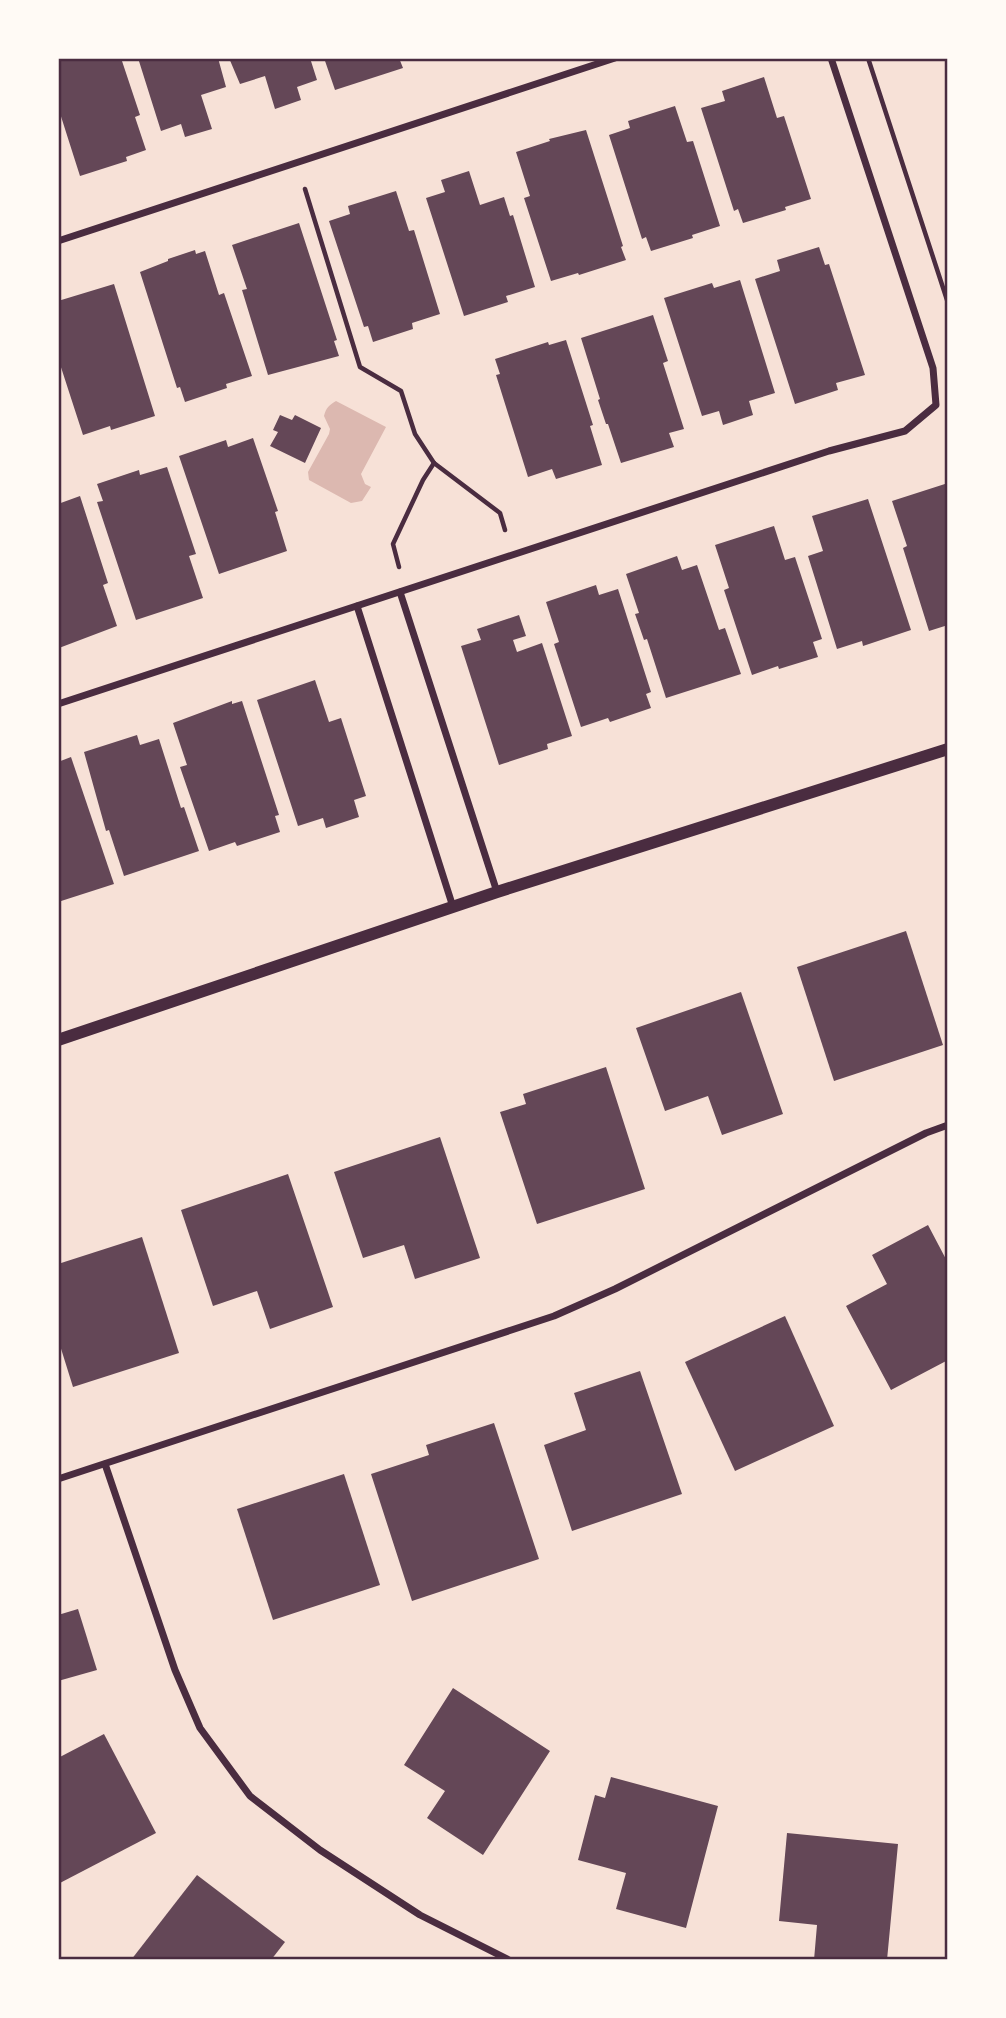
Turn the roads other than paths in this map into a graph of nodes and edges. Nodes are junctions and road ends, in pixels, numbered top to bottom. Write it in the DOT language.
graph roads {
  1 [pos="615,58"];
  2 [pos="831,58"];
  3 [pos="58,241"];
  4 [pos="402,591"];
  5 [pos="357,606"];
  6 [pos="58,704"];
  7 [pos="948,749"];
  8 [pos="497,892"];
  9 [pos="453,907"];
  10 [pos="58,1041"];
  11 [pos="948,1125"];
  12 [pos="104,1464"];
  13 [pos="58,1479"];
  14 [pos="509,1960"];
  1 -- 3 [label="street"];
  2 -- 4 [label="street"];
  4 -- 5 [label="street"];
  4 -- 8 [label="street"];
  5 -- 6 [label="street"];
  5 -- 9 [label="street"];
  7 -- 8 [label="street"];
  8 -- 9 [label="street"];
  9 -- 10 [label="street"];
  11 -- 12 [label="street"];
  12 -- 13 [label="street"];
  12 -- 14 [label="street"];
}
